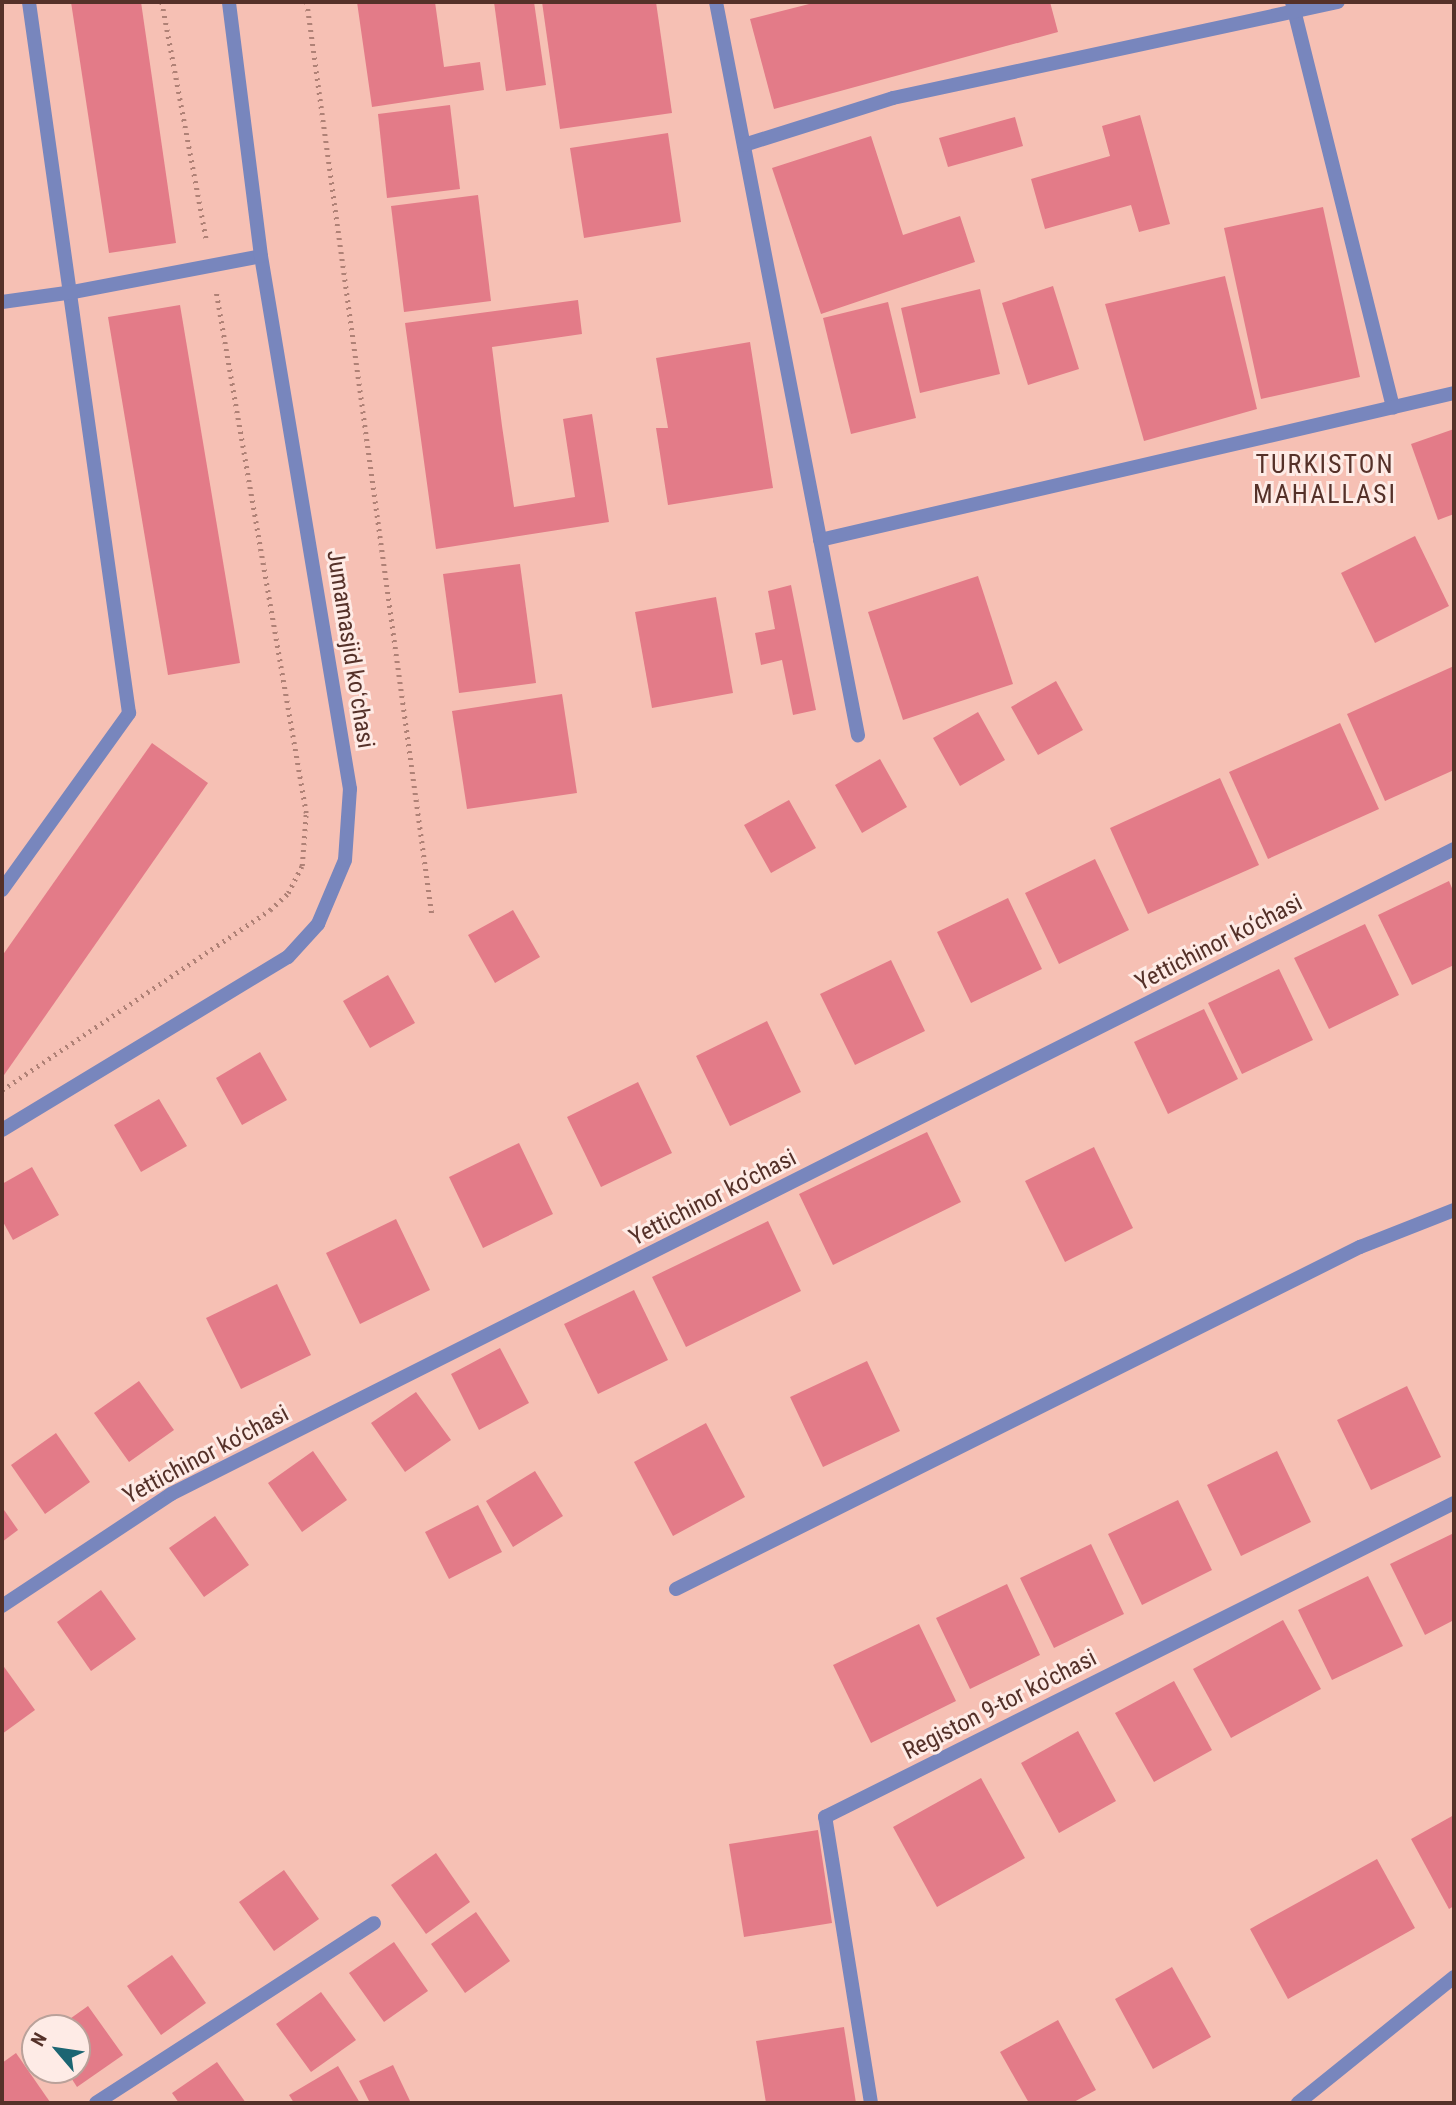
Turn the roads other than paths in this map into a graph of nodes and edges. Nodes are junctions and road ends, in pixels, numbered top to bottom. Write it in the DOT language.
graph roads {
  1 [pos="29,2"];
  2 [pos="229,2"];
  3 [pos="716,2"];
  4 [pos="1338,2"];
  5 [pos="1294,7"];
  6 [pos="744,145"];
  7 [pos="261,256"];
  8 [pos="73,292"];
  9 [pos="2,302"];
  10 [pos="1454,393"];
  11 [pos="1393,408"];
  12 [pos="820,540"];
  13 [pos="858,735"];
  14 [pos="1454,849"];
  15 [pos="2,890"];
  16 [pos="2,1130"];
  17 [pos="1454,1210"];
  18 [pos="1454,1503"];
  19 [pos="676,1589"];
  20 [pos="2,1606"];
  21 [pos="374,1923"];
  22 [pos="1454,1976"];
  23 [pos="96,2103"];
  24 [pos="871,2103"];
  25 [pos="1298,2103"];
  1 -- 8 [label="street"];
  2 -- 7 [label="street, Jumamasjid koʻchasi"];
  3 -- 6 [label="street"];
  4 -- 5 [label="street"];
  5 -- 6 [label="street"];
  5 -- 11 [label="street"];
  6 -- 12 [label="street"];
  7 -- 8 [label="street"];
  7 -- 16 [label="street, Jumamasjid koʻchasi"];
  8 -- 9 [label="street"];
  8 -- 15 [label="street"];
  10 -- 11 [label="street"];
  11 -- 12 [label="street"];
  12 -- 13 [label="street"];
  14 -- 20 [label="street, Yettichinor ko‘chasi"];
  17 -- 19 [label="street"];
  18 -- 24 [label="street, Registon 9-tor ko'chasi"];
  21 -- 23 [label="street"];
  22 -- 25 [label="street"];
}
